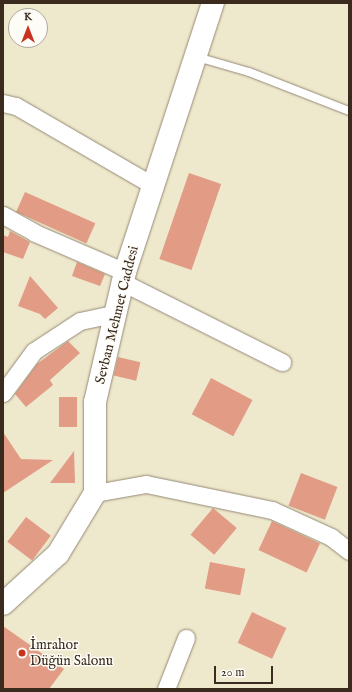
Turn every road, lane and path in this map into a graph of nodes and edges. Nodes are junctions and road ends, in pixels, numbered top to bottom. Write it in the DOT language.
graph roads {
  1 [pos="213,3"];
  2 [pos="196,56"];
  3 [pos="3,103"];
  4 [pos="349,111"];
  5 [pos="154,186"];
  6 [pos="3,215"];
  7 [pos="125,278"];
  8 [pos="117,313"];
  9 [pos="282,362"];
  10 [pos="3,393"];
  11 [pos="95,493"];
  12 [pos="349,551"];
  13 [pos="3,604"];
  14 [pos="186,638"];
  15 [pos="166,689"];
  1 -- 2 [label="main road, Sevban Mehmet Caddesi"];
  2 -- 4 [label="lane"];
  2 -- 5 [label="main road, Sevban Mehmet Caddesi"];
  3 -- 5 [label="street"];
  5 -- 7 [label="main road, Sevban Mehmet Caddesi"];
  6 -- 7 [label="street"];
  7 -- 8 [label="main road, Sevban Mehmet Caddesi"];
  7 -- 9 [label="street"];
  8 -- 10 [label="street"];
  8 -- 11 [label="main road, Sevban Mehmet Caddesi"];
  11 -- 12 [label="street"];
  11 -- 13 [label="main road"];
  14 -- 15 [label="street"];
}
